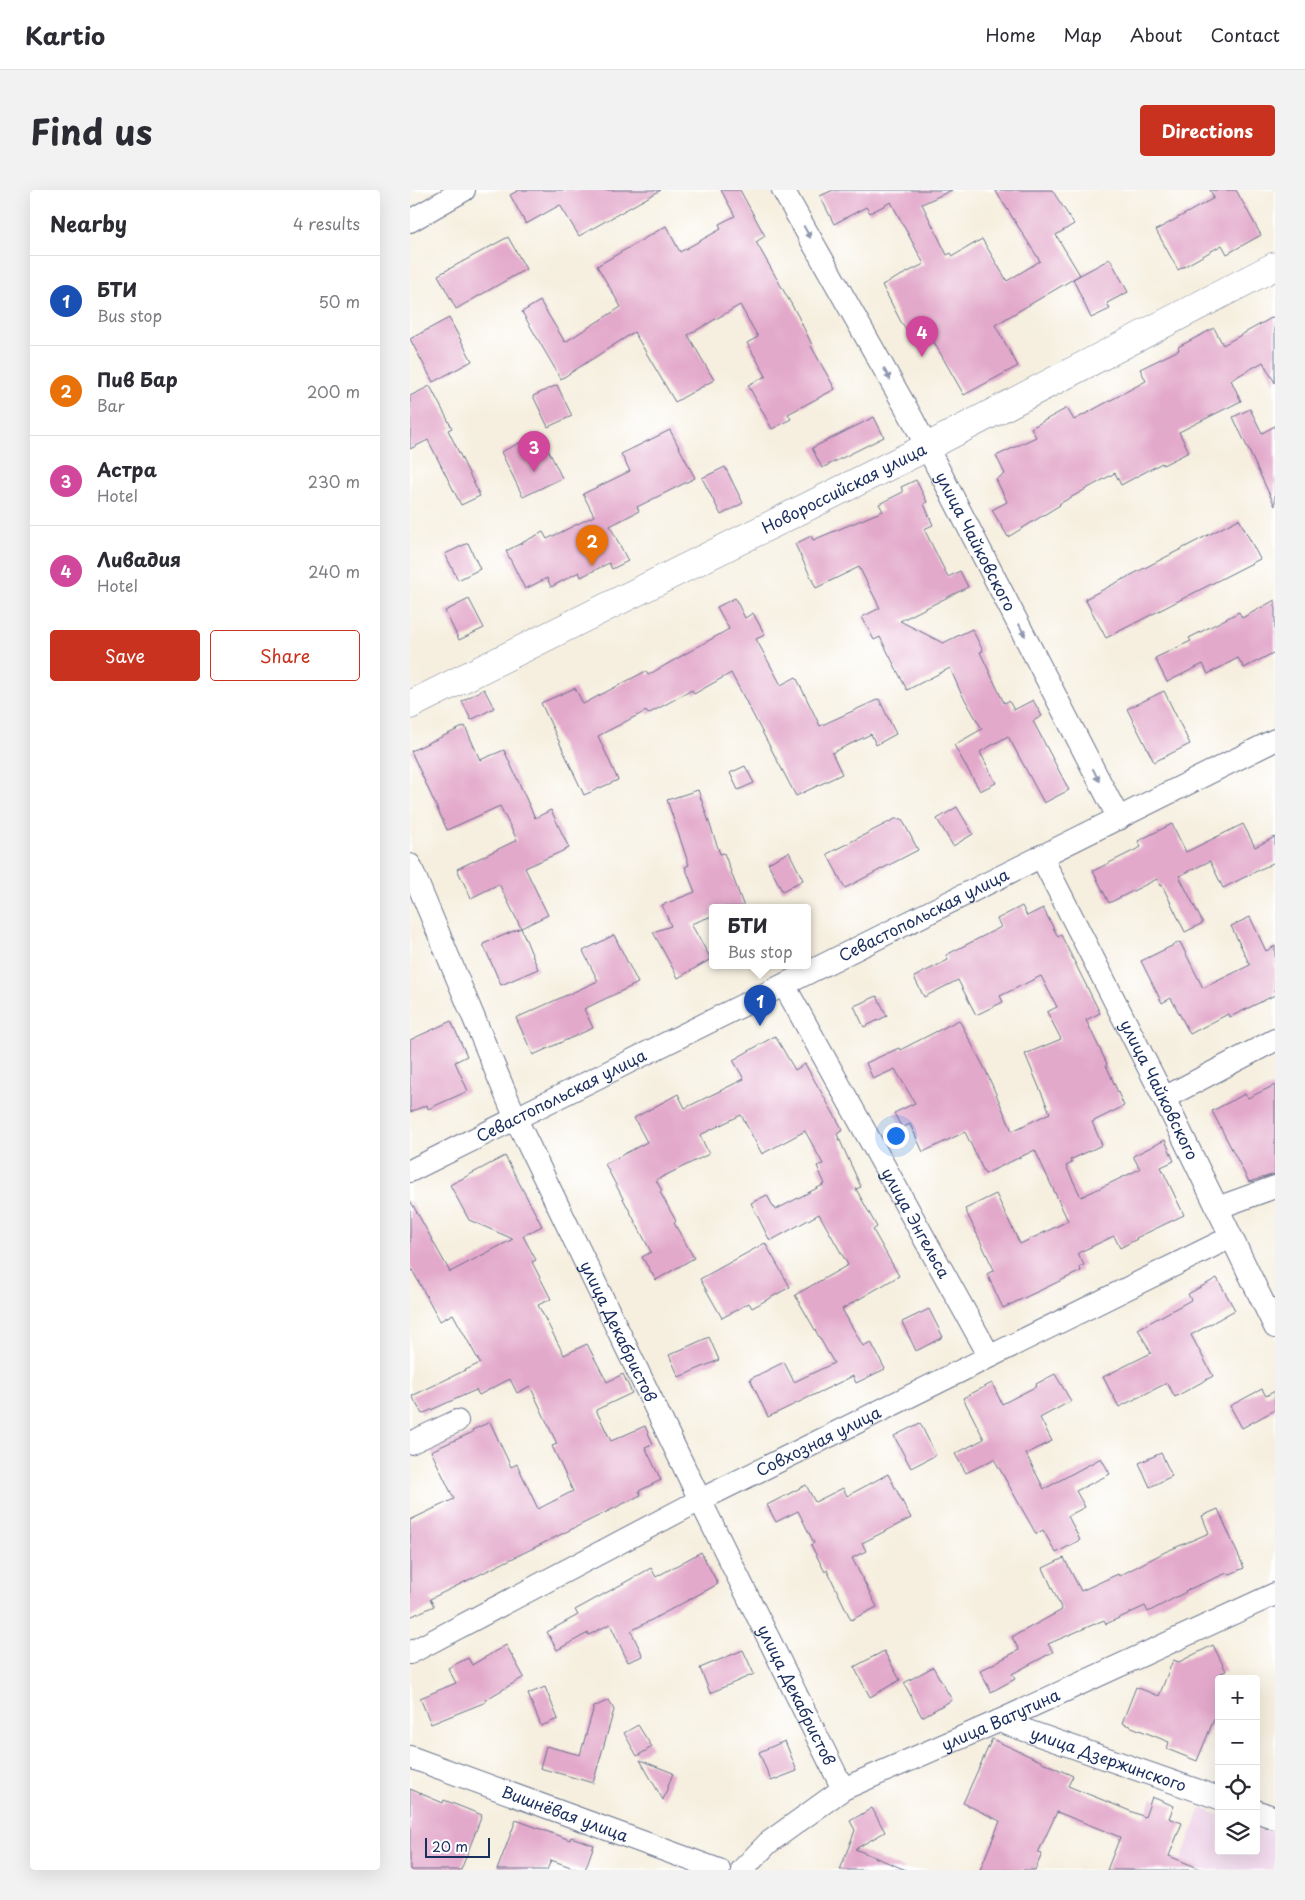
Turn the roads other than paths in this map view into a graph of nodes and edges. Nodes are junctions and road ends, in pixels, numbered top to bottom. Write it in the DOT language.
graph roads {
  1 [pos="464,190"];
  2 [pos="784,190"];
  3 [pos="410,221"];
  4 [pos="1275,266"];
  5 [pos="927,447"];
  6 [pos="410,705"];
  7 [pos="1275,740"];
  8 [pos="1119,819"];
  9 [pos="1041,856"];
  10 [pos="410,865"];
  11 [pos="784,985"];
  12 [pos="1275,1040"];
  13 [pos="1164,1098"];
  14 [pos="516,1119"];
  15 [pos="410,1171"];
  16 [pos="1275,1187"];
  17 [pos="1217,1208"];
  18 [pos="1231,1237"];
  19 [pos="1275,1327"];
  20 [pos="990,1357"];
  21 [pos="457,1421"];
  22 [pos="410,1443"];
  23 [pos="700,1500"];
  24 [pos="1275,1594"];
  25 [pos="410,1653"];
  26 [pos="1000,1721"];
  27 [pos="410,1757"];
  28 [pos="843,1790"];
  29 [pos="1215,1797"];
  30 [pos="1260,1812"];
  31 [pos="1275,1818"];
  32 [pos="719,1870"];
  33 [pos="742,1870"];
  1 -- 3 [label="street"];
  2 -- 5 [label="street, улица Чайковского, one-way"];
  4 -- 5 [label="street, Новороссийская улица"];
  5 -- 6 [label="street, Новороссийская улица"];
  5 -- 8 [label="street, улица Чайковского, one-way"];
  7 -- 8 [label="street, Севастопольская улица"];
  8 -- 9 [label="street, Севастопольская улица"];
  9 -- 11 [label="street, Севастопольская улица"];
  9 -- 13 [label="street, улица Чайковского"];
  10 -- 14 [label="street, улица Декабристов"];
  11 -- 14 [label="street, Севастопольская улица"];
  11 -- 20 [label="street, улица Энгельса"];
  12 -- 13 [label="street"];
  13 -- 17 [label="street, улица Чайковского"];
  14 -- 15 [label="street, Севастопольская улица"];
  14 -- 23 [label="street, улица Декабристов"];
  16 -- 17 [label="street"];
  17 -- 18 [label="street, улица Чайковского"];
  18 -- 19 [label="street, улица Чайковского"];
  18 -- 20 [label="street, Совхозная улица"];
  20 -- 23 [label="street, Совхозная улица"];
  21 -- 22 [label="street"];
  23 -- 25 [label="street, Совхозная улица"];
  23 -- 28 [label="street, улица Декабристов"];
  24 -- 26 [label="street, улица Ватутина"];
  26 -- 28 [label="street, улица Ватутина"];
  26 -- 29 [label="street, улица Дзержинского"];
  27 -- 32 [label="street, Вишнёвая улица"];
  28 -- 33 [label="street, улица Ватутина"];
  30 -- 31 [label="street"];
}
